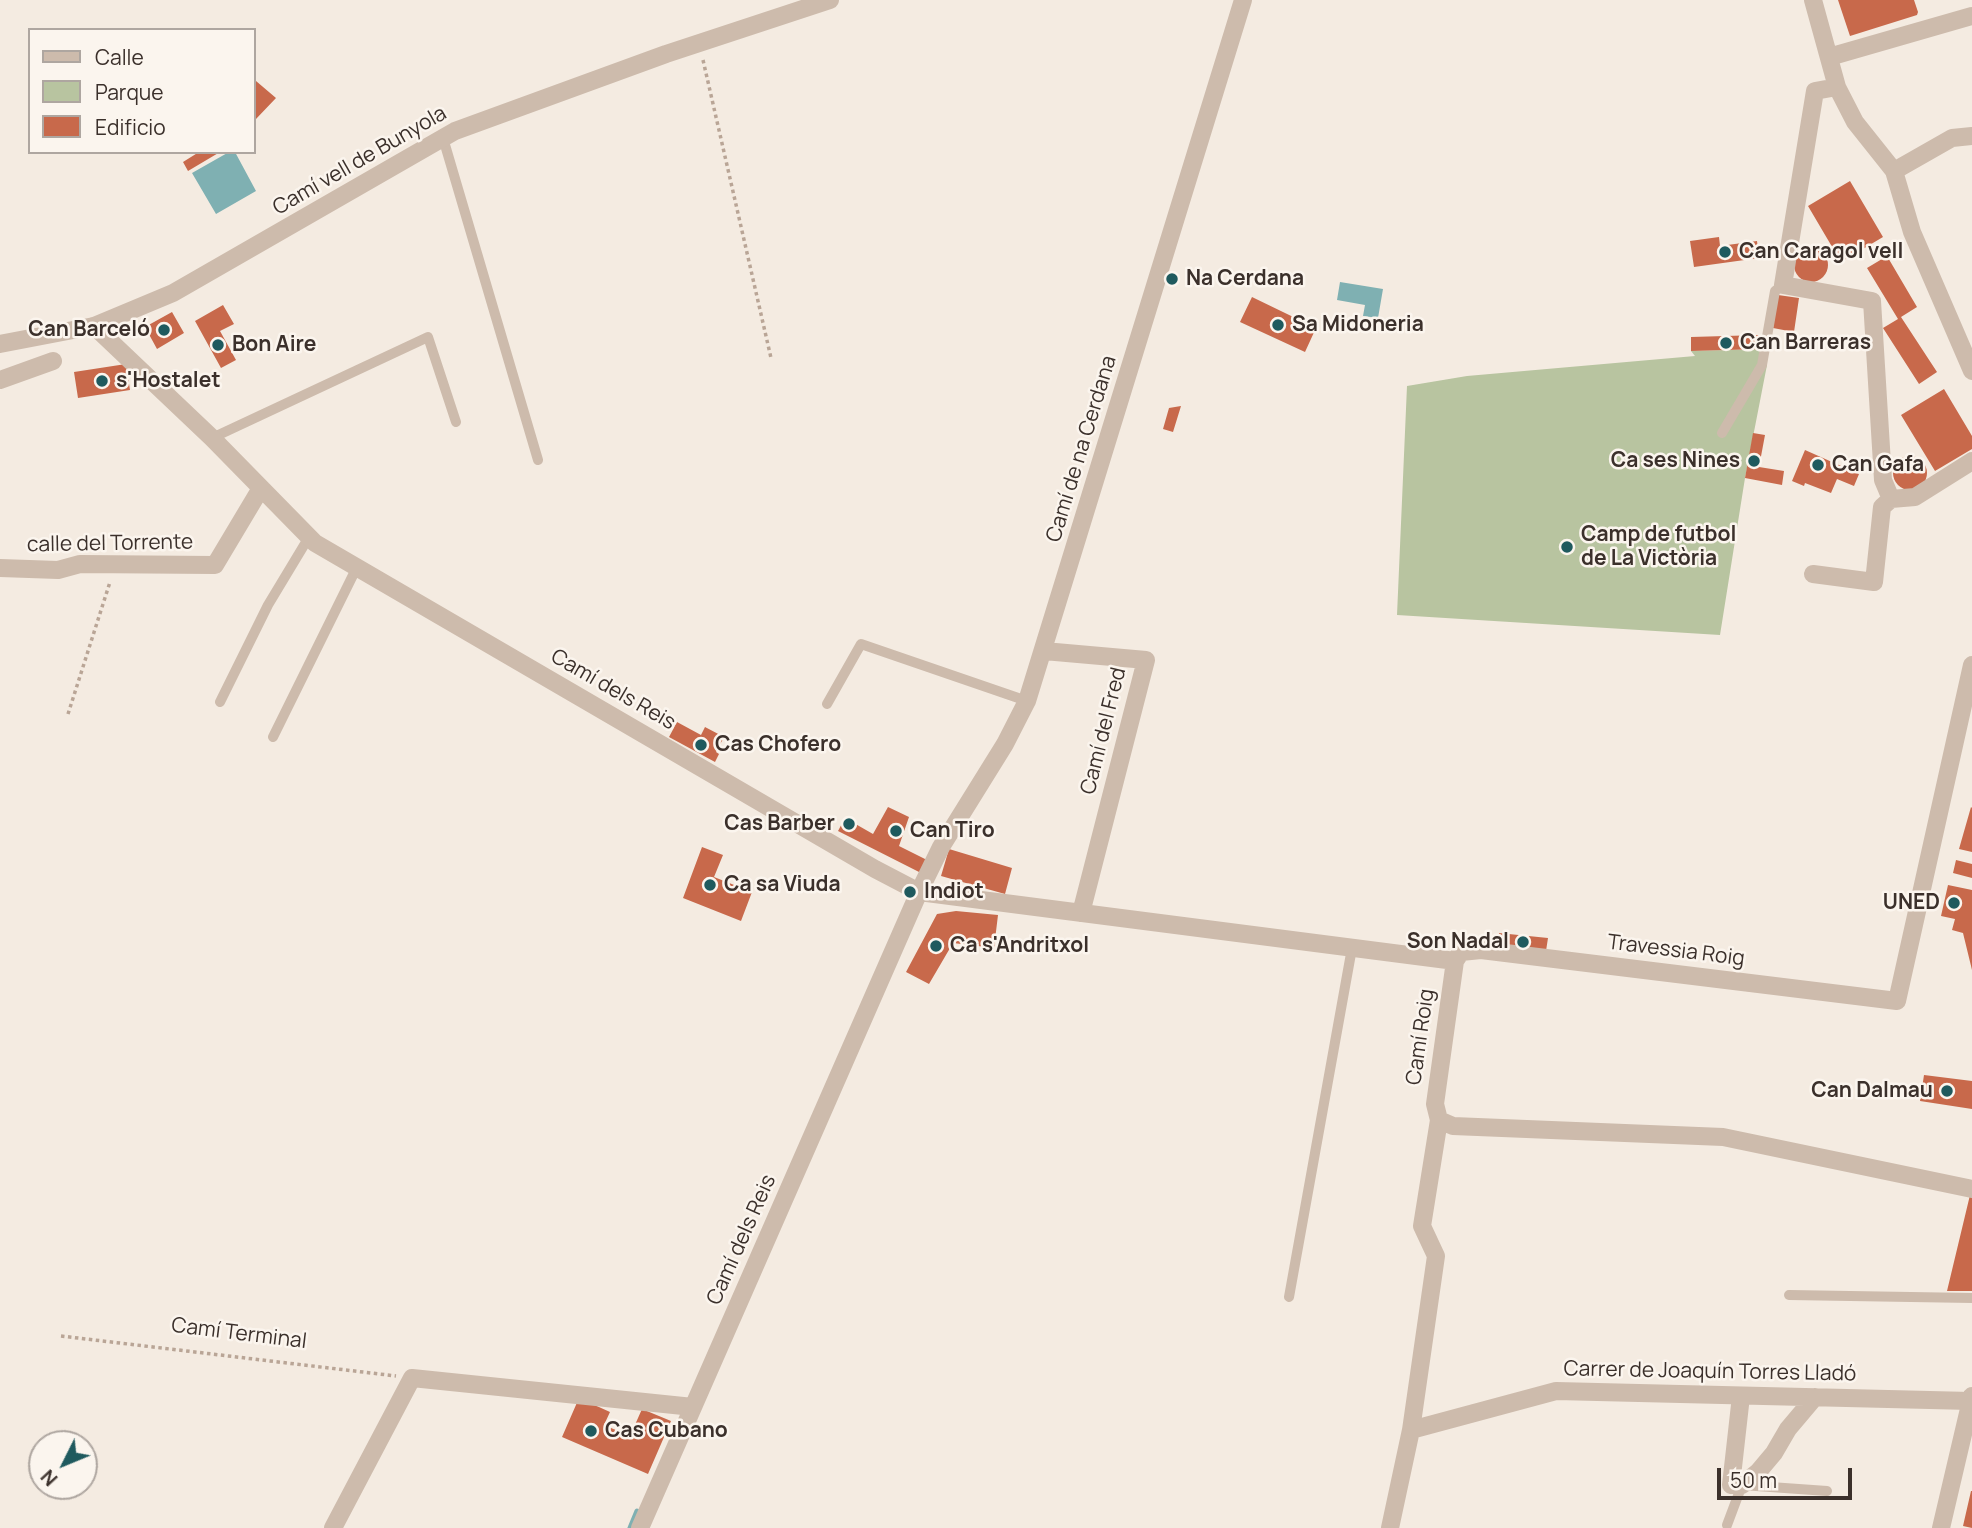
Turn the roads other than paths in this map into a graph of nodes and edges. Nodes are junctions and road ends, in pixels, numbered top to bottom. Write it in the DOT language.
graph roads {
  1 [pos="830,0"];
  2 [pos="1242,0"];
  3 [pos="1813,0"];
  4 [pos="1972,16"];
  5 [pos="1829,57"];
  6 [pos="1837,87"];
  7 [pos="1972,136"];
  8 [pos="443,138"];
  9 [pos="1894,171"];
  10 [pos="1783,285"];
  11 [pos="94,326"];
  12 [pos="0,344"];
  13 [pos="54,361"];
  14 [pos="1972,371"];
  15 [pos="0,380"];
  16 [pos="456,422"];
  17 [pos="1722,433"];
  18 [pos="212,438"];
  19 [pos="538,460"];
  20 [pos="1972,461"];
  21 [pos="261,488"];
  22 [pos="1891,499"];
  23 [pos="309,537"];
  24 [pos="357,567"];
  25 [pos="0,568"];
  26 [pos="1813,574"];
  27 [pos="1044,651"];
  28 [pos="1972,665"];
  29 [pos="1027,701"];
  30 [pos="220,702"];
  31 [pos="827,704"];
  32 [pos="273,737"];
  33 [pos="919,892"];
  34 [pos="1081,913"];
  35 [pos="1352,948"];
  36 [pos="1455,961"];
  37 [pos="1439,1120"];
  38 [pos="1972,1189"];
  39 [pos="1789,1295"];
  40 [pos="1289,1297"];
  41 [pos="1972,1298"];
  42 [pos="1741,1396"];
  43 [pos="1815,1397"];
  44 [pos="1971,1399"];
  45 [pos="693,1407"];
  46 [pos="1411,1430"];
  47 [pos="1742,1485"];
  48 [pos="1827,1491"];
  49 [pos="1727,1525"];
  50 [pos="334,1528"];
  51 [pos="640,1528"];
  52 [pos="1390,1528"];
  53 [pos="1941,1528"];
  1 -- 8 [label="street, Camí vell de Bunyola"];
  2 -- 27 [label="street, Camí de na Cerdana"];
  3 -- 5 [label="street"];
  4 -- 5 [label="street"];
  5 -- 6 [label="street"];
  6 -- 9 [label="street"];
  6 -- 10 [label="street"];
  7 -- 9 [label="street"];
  8 -- 11 [label="street, Camí vell de Bunyola"];
  8 -- 19 [label="lane"];
  9 -- 14 [label="street"];
  10 -- 17 [label="lane"];
  10 -- 22 [label="street"];
  11 -- 12 [label="street, Camí vell de Bunyola"];
  11 -- 18 [label="street, Camí dels Reis"];
  13 -- 15 [label="street"];
  16 -- 18 [label="lane"];
  18 -- 21 [label="street, Camí dels Reis"];
  20 -- 22 [label="street"];
  21 -- 23 [label="street, Camí dels Reis"];
  21 -- 25 [label="street, calle del Torrente"];
  22 -- 26 [label="street"];
  23 -- 24 [label="street, Camí dels Reis"];
  23 -- 30 [label="lane"];
  24 -- 32 [label="lane"];
  24 -- 33 [label="street, Camí dels Reis"];
  27 -- 29 [label="street, Camí de na Cerdana"];
  27 -- 34 [label="street, Camí del Fred"];
  28 -- 36 [label="street, Travessia Roig"];
  29 -- 31 [label="lane"];
  29 -- 33 [label="street, Camí de na Cerdana"];
  33 -- 34 [label="street, Camí Roig"];
  33 -- 45 [label="street, Camí dels Reis"];
  34 -- 35 [label="street, Camí Roig"];
  35 -- 36 [label="street, Camí Roig"];
  35 -- 40 [label="lane"];
  36 -- 37 [label="street, Camí Roig"];
  37 -- 38 [label="street"];
  37 -- 46 [label="street, Camí Roig"];
  39 -- 41 [label="lane"];
  42 -- 43 [label="street, Carrer de Joaquín Torres Lladó"];
  42 -- 46 [label="street, Carrer de Joaquín Torres Lladó"];
  42 -- 47 [label="street"];
  43 -- 44 [label="street, Carrer de Joaquín Torres Lladó"];
  43 -- 47 [label="street"];
  44 -- 53 [label="street"];
  45 -- 50 [label="street"];
  45 -- 51 [label="street, Camí dels Reis"];
  46 -- 52 [label="street, Camí Roig"];
  47 -- 48 [label="lane"];
  47 -- 49 [label="lane"];
}
